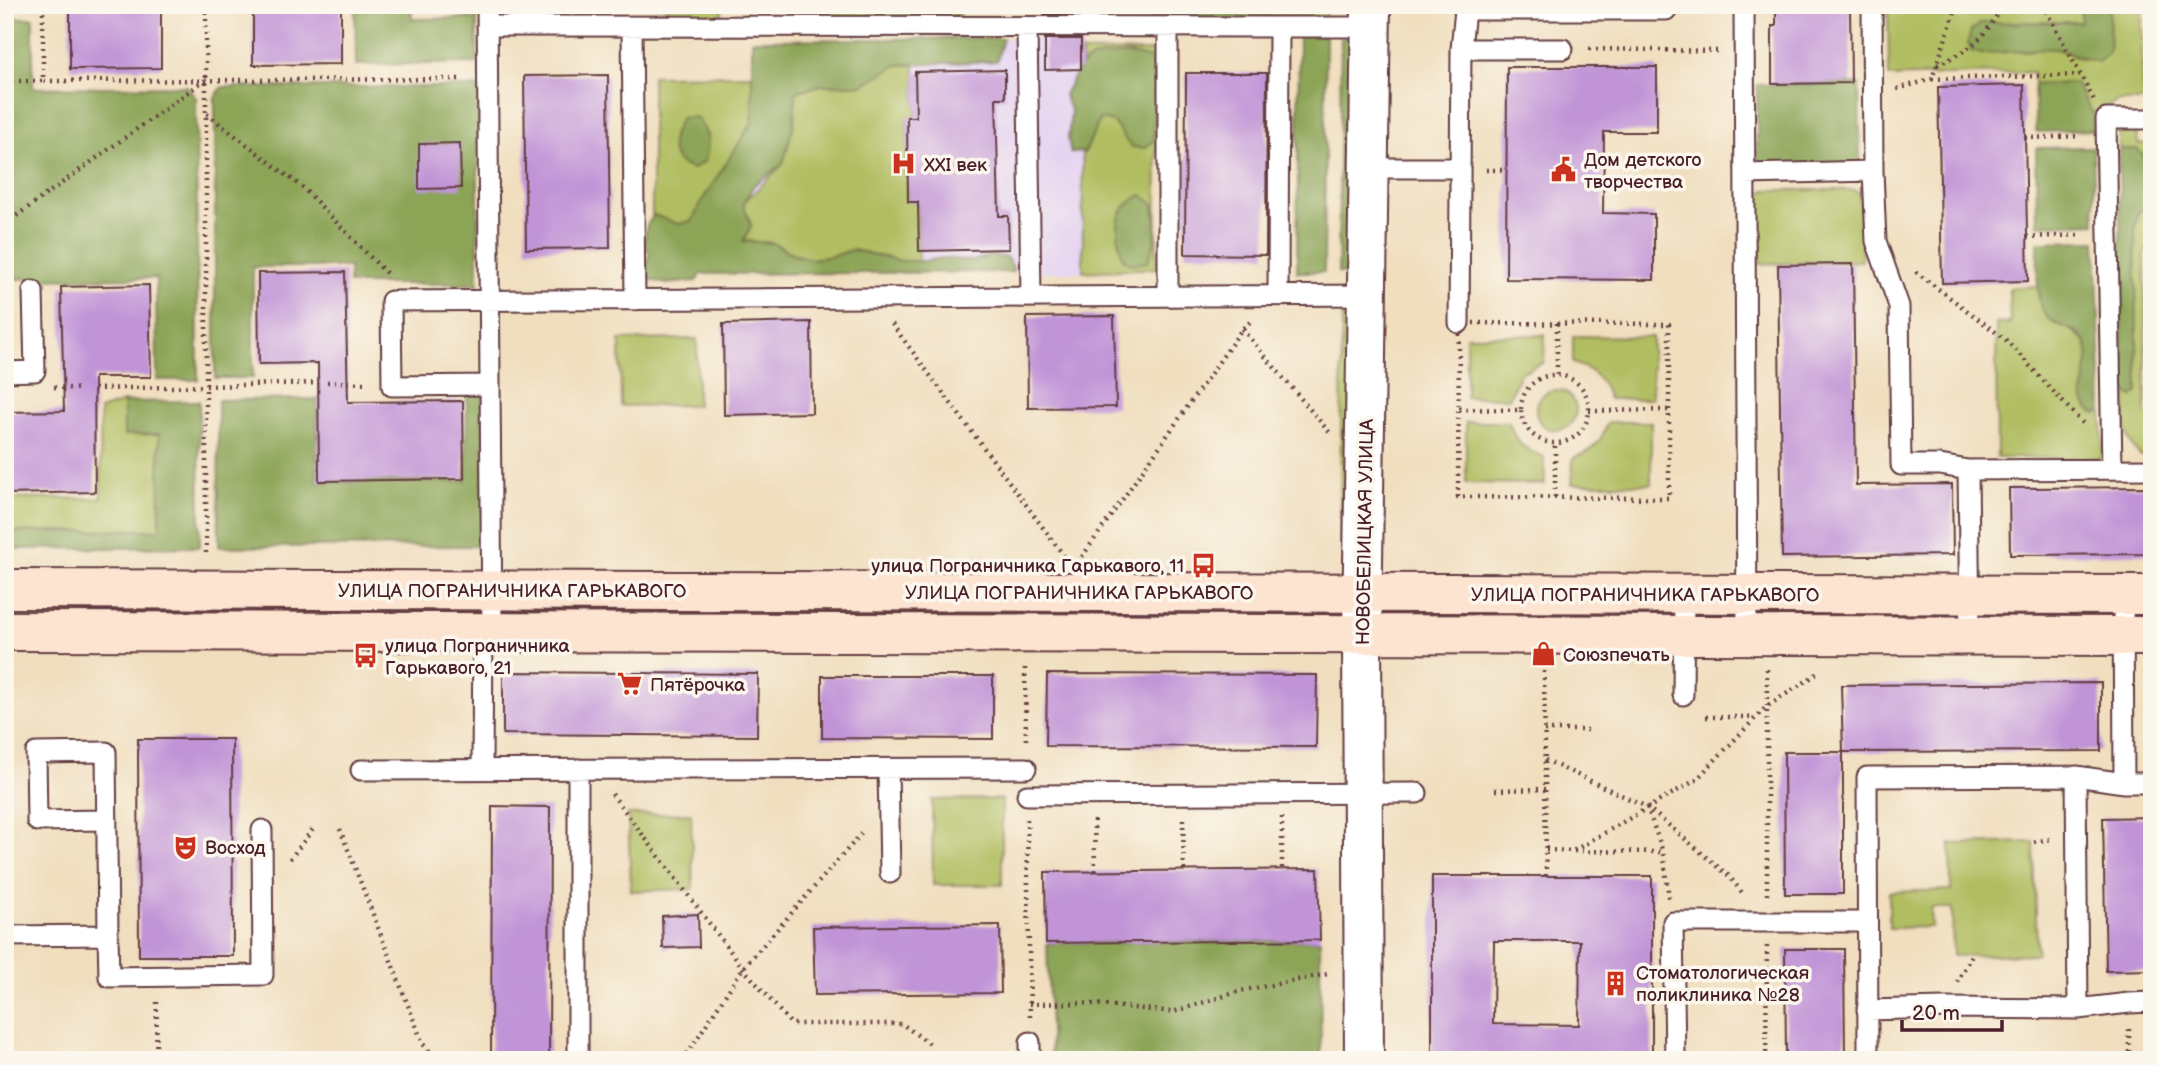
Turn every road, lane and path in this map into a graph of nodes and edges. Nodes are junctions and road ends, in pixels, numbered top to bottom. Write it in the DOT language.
graph roads {
  1 [pos="43,5"];
  2 [pos="206,5"];
  3 [pos="487,5"];
  4 [pos="1670,5"];
  5 [pos="1744,5"];
  6 [pos="1872,5"];
  7 [pos="1957,5"];
  8 [pos="2003,5"];
  9 [pos="2043,5"];
  10 [pos="1463,8"];
  11 [pos="1535,8"];
  12 [pos="1617,8"];
  13 [pos="1371,16"];
  14 [pos="487,26"];
  15 [pos="632,27"];
  16 [pos="1027,27"];
  17 [pos="1168,27"];
  18 [pos="1279,27"];
  19 [pos="1461,48"];
  20 [pos="1563,49"];
  21 [pos="1583,49"];
  22 [pos="1723,51"];
  23 [pos="1936,66"];
  24 [pos="2080,75"];
  25 [pos="488,79"];
  26 [pos="1932,79"];
  27 [pos="206,80"];
  28 [pos="5,81"];
  29 [pos="43,81"];
  30 [pos="1912,84"];
  31 [pos="2089,90"];
  32 [pos="206,113"];
  33 [pos="2152,118"];
  34 [pos="2056,137"];
  35 [pos="2025,138"];
  36 [pos="1369,168"];
  37 [pos="1470,169"];
  38 [pos="1506,170"];
  39 [pos="1873,171"];
  40 [pos="1745,174"];
  41 [pos="5,224"];
  42 [pos="2065,235"];
  43 [pos="2027,237"];
  44 [pos="1875,241"];
  45 [pos="33,290"];
  46 [pos="1278,295"];
  47 [pos="1367,295"];
  48 [pos="1168,296"];
  49 [pos="1031,297"];
  50 [pos="873,298"];
  51 [pos="635,300"];
  52 [pos="413,301"];
  53 [pos="489,301"];
  54 [pos="1459,323"];
  55 [pos="1557,323"];
  56 [pos="1242,329"];
  57 [pos="5,372"];
  58 [pos="1557,375"];
  59 [pos="327,382"];
  60 [pos="318,383"];
  61 [pos="206,385"];
  62 [pos="489,385"];
  63 [pos="392,386"];
  64 [pos="94,389"];
  65 [pos="1459,409"];
  66 [pos="1520,410"];
  67 [pos="1669,410"];
  68 [pos="1589,411"];
  69 [pos="2083,423"];
  70 [pos="1333,437"];
  71 [pos="1555,444"];
  72 [pos="2112,469"];
  73 [pos="2152,469"];
  74 [pos="1968,470"];
  75 [pos="1555,497"];
  76 [pos="1066,558"];
  77 [pos="1082,558"];
  78 [pos="206,566"];
  79 [pos="5,589"];
  80 [pos="486,590"];
  81 [pos="1363,593"];
  82 [pos="1684,594"];
  83 [pos="1746,594"];
  84 [pos="1968,595"];
  85 [pos="2138,595"];
  86 [pos="5,631"];
  87 [pos="488,632"];
  88 [pos="1362,634"];
  89 [pos="1684,635"];
  90 [pos="1747,635"];
  91 [pos="1970,635"];
  92 [pos="2138,636"];
  93 [pos="1025,664"];
  94 [pos="1829,666"];
  95 [pos="1544,667"];
  96 [pos="1767,668"];
  97 [pos="1683,695"];
  98 [pos="1766,707"];
  99 [pos="1706,717"];
  100 [pos="1754,717"];
  101 [pos="1544,730"];
  102 [pos="1592,730"];
  103 [pos="1545,760"];
  104 [pos="1026,768"];
  105 [pos="482,769"];
  106 [pos="585,769"];
  107 [pos="888,769"];
  108 [pos="361,770"];
  109 [pos="2076,776"];
  110 [pos="2124,783"];
  111 [pos="2152,783"];
  112 [pos="1545,789"];
  113 [pos="1495,790"];
  114 [pos="1417,793"];
  115 [pos="1281,794"];
  116 [pos="1363,794"];
  117 [pos="1027,795"];
  118 [pos="1093,795"];
  119 [pos="1183,795"];
  120 [pos="888,802"];
  121 [pos="1647,807"];
  122 [pos="107,820"];
  123 [pos="340,828"];
  124 [pos="262,830"];
  125 [pos="1546,850"];
  126 [pos="1573,851"];
  127 [pos="1663,852"];
  128 [pos="1282,869"];
  129 [pos="1184,870"];
  130 [pos="1095,872"];
  131 [pos="890,873"];
  132 [pos="1546,876"];
  133 [pos="1673,922"];
  134 [pos="1768,922"];
  135 [pos="1866,922"];
  136 [pos="108,935"];
  137 [pos="5,936"];
  138 [pos="743,968"];
  139 [pos="1336,972"];
  140 [pos="157,976"];
  141 [pos="2152,1003"];
  142 [pos="1029,1004"];
  143 [pos="2078,1009"];
  144 [pos="1867,1010"];
  145 [pos="930,1044"];
  146 [pos="1030,1051"];
  147 [pos="156,1060"];
  148 [pos="438,1060"];
  149 [pos="578,1060"];
  150 [pos="683,1060"];
  151 [pos="1364,1060"];
  152 [pos="1675,1060"];
  153 [pos="1766,1060"];
  154 [pos="1868,1060"];
  1 -- 29 [label="path"];
  2 -- 27 [label="path"];
  3 -- 14 [label="lane"];
  4 -- 12 [label="lane"];
  5 -- 40 [label="lane"];
  6 -- 39 [label="lane"];
  7 -- 23 [label="path"];
  8 -- 23 [label="path"];
  9 -- 24 [label="path"];
  10 -- 11 [label="lane"];
  10 -- 19 [label="lane"];
  11 -- 12 [label="lane"];
  13 -- 18 [label="lane"];
  13 -- 36 [label="street, НОВОБЕЛИЦКАЯ УЛИЦА"];
  14 -- 15 [label="lane"];
  14 -- 25 [label="lane"];
  15 -- 16 [label="lane"];
  15 -- 51 [label="lane"];
  16 -- 17 [label="lane"];
  16 -- 49 [label="lane"];
  17 -- 18 [label="lane"];
  17 -- 48 [label="lane"];
  18 -- 46 [label="lane"];
  19 -- 20 [label="lane"];
  19 -- 37 [label="lane"];
  21 -- 22 [label="path"];
  23 -- 26 [label="path"];
  24 -- 26 [label="path"];
  24 -- 31 [label="path"];
  25 -- 27 [label="path"];
  25 -- 53 [label="lane"];
  26 -- 30 [label="path"];
  27 -- 29 [label="path"];
  27 -- 32 [label="path"];
  27 -- 41 [label="path"];
  28 -- 29 [label="path"];
  32 -- 52 [label="path"];
  32 -- 61 [label="path"];
  33 -- 72 [label="lane"];
  34 -- 35 [label="path"];
  36 -- 37 [label="lane"];
  36 -- 47 [label="street, НОВОБЕЛИЦКАЯ УЛИЦА"];
  37 -- 38 [label="path"];
  37 -- 54 [label="lane"];
  39 -- 40 [label="lane"];
  39 -- 44 [label="lane"];
  40 -- 83 [label="lane"];
  42 -- 43 [label="path"];
  44 -- 69 [label="path"];
  44 -- 74 [label="lane"];
  45 -- 57 [label="lane"];
  46 -- 47 [label="lane"];
  46 -- 48 [label="lane"];
  46 -- 56 [label="path"];
  47 -- 81 [label="street, НОВОБЕЛИЦКАЯ УЛИЦА"];
  48 -- 49 [label="lane"];
  49 -- 50 [label="lane"];
  50 -- 51 [label="lane"];
  50 -- 76 [label="path"];
  51 -- 53 [label="lane"];
  52 -- 53 [label="lane"];
  52 -- 63 [label="lane"];
  53 -- 62 [label="lane"];
  54 -- 55 [label="path"];
  54 -- 65 [label="path"];
  55 -- 58 [label="path"];
  55 -- 67 [label="path"];
  56 -- 70 [label="path"];
  56 -- 77 [label="path"];
  58 -- 66 [label="path"];
  58 -- 68 [label="path"];
  59 -- 63 [label="path"];
  60 -- 61 [label="path"];
  61 -- 64 [label="path"];
  61 -- 78 [label="path"];
  62 -- 63 [label="lane"];
  62 -- 80 [label="lane"];
  65 -- 66 [label="path"];
  65 -- 75 [label="path"];
  66 -- 71 [label="path"];
  67 -- 68 [label="path"];
  67 -- 75 [label="path"];
  68 -- 71 [label="path"];
  71 -- 75 [label="path"];
  72 -- 73 [label="lane"];
  72 -- 74 [label="lane"];
  74 -- 84 [label="lane"];
  79 -- 80 [label="street, УЛИЦА ПОГРАНИЧНИКА ГАРЬКАВОГО"];
  80 -- 81 [label="street, УЛИЦА ПОГРАНИЧНИКА ГАРЬКАВОГО"];
  80 -- 87 [label="lane"];
  81 -- 82 [label="street, УЛИЦА ПОГРАНИЧНИКА ГАРЬКАВОГО"];
  81 -- 88 [label="street, НОВОБЕЛИЦКАЯ УЛИЦА"];
  82 -- 83 [label="street, УЛИЦА ПОГРАНИЧНИКА ГАРЬКАВОГО"];
  82 -- 89 [label="lane"];
  83 -- 84 [label="street, УЛИЦА ПОГРАНИЧНИКА ГАРЬКАВОГО"];
  83 -- 90 [label="lane"];
  84 -- 85 [label="street, УЛИЦА ПОГРАНИЧНИКА ГАРЬКАВОГО"];
  84 -- 91 [label="lane"];
  85 -- 92 [label="lane"];
  86 -- 87 [label="street, УЛИЦА ПОГРАНИЧНИКА ГАРЬКАВОГО"];
  87 -- 88 [label="street, УЛИЦА ПОГРАНИЧНИКА ГАРЬКАВОГО"];
  87 -- 105 [label="lane"];
  88 -- 89 [label="street, УЛИЦА ПОГРАНИЧНИКА ГАРЬКАВОГО"];
  88 -- 116 [label="street, НОВОБЕЛИЦКАЯ УЛИЦА"];
  89 -- 90 [label="street, УЛИЦА ПОГРАНИЧНИКА ГАРЬКАВОГО"];
  89 -- 97 [label="lane"];
  90 -- 91 [label="street, УЛИЦА ПОГРАНИЧНИКА ГАРЬКАВОГО"];
  91 -- 92 [label="street, УЛИЦА ПОГРАНИЧНИКА ГАРЬКАВОГО"];
  92 -- 110 [label="lane"];
  93 -- 104 [label="path"];
  94 -- 98 [label="path"];
  95 -- 101 [label="path"];
  96 -- 98 [label="path"];
  98 -- 100 [label="path"];
  98 -- 134 [label="path"];
  99 -- 100 [label="path"];
  100 -- 121 [label="path"];
  101 -- 102 [label="path"];
  101 -- 103 [label="path"];
  103 -- 112 [label="path"];
  103 -- 121 [label="path"];
  104 -- 107 [label="lane"];
  105 -- 106 [label="lane"];
  105 -- 108 [label="lane"];
  106 -- 107 [label="lane"];
  106 -- 138 [label="path"];
  106 -- 149 [label="lane"];
  107 -- 120 [label="lane"];
  109 -- 110 [label="lane"];
  109 -- 135 [label="lane"];
  109 -- 143 [label="lane"];
  110 -- 111 [label="lane"];
  112 -- 113 [label="path"];
  112 -- 125 [label="path"];
  114 -- 116 [label="lane"];
  115 -- 116 [label="lane"];
  115 -- 119 [label="lane"];
  115 -- 128 [label="path"];
  116 -- 151 [label="street, НОВОБЕЛИЦКАЯ УЛИЦА"];
  117 -- 118 [label="lane"];
  117 -- 142 [label="path"];
  118 -- 119 [label="lane"];
  118 -- 130 [label="path"];
  119 -- 129 [label="path"];
  120 -- 131 [label="lane"];
  120 -- 138 [label="path"];
  121 -- 126 [label="path"];
  121 -- 127 [label="path"];
  121 -- 134 [label="path"];
  122 -- 122 [label="lane"];
  122 -- 136 [label="lane"];
  123 -- 148 [label="path"];
  124 -- 140 [label="lane"];
  125 -- 126 [label="path"];
  125 -- 132 [label="path"];
  126 -- 127 [label="path"];
  127 -- 133 [label="path"];
  133 -- 134 [label="lane"];
  133 -- 152 [label="lane"];
  134 -- 135 [label="lane"];
  134 -- 153 [label="path"];
  135 -- 144 [label="lane"];
  136 -- 137 [label="lane"];
  136 -- 140 [label="lane"];
  138 -- 145 [label="path"];
  138 -- 150 [label="path"];
  139 -- 142 [label="path"];
  140 -- 147 [label="path"];
  141 -- 143 [label="lane"];
  142 -- 146 [label="path"];
  143 -- 144 [label="lane"];
  144 -- 154 [label="lane"];
}
